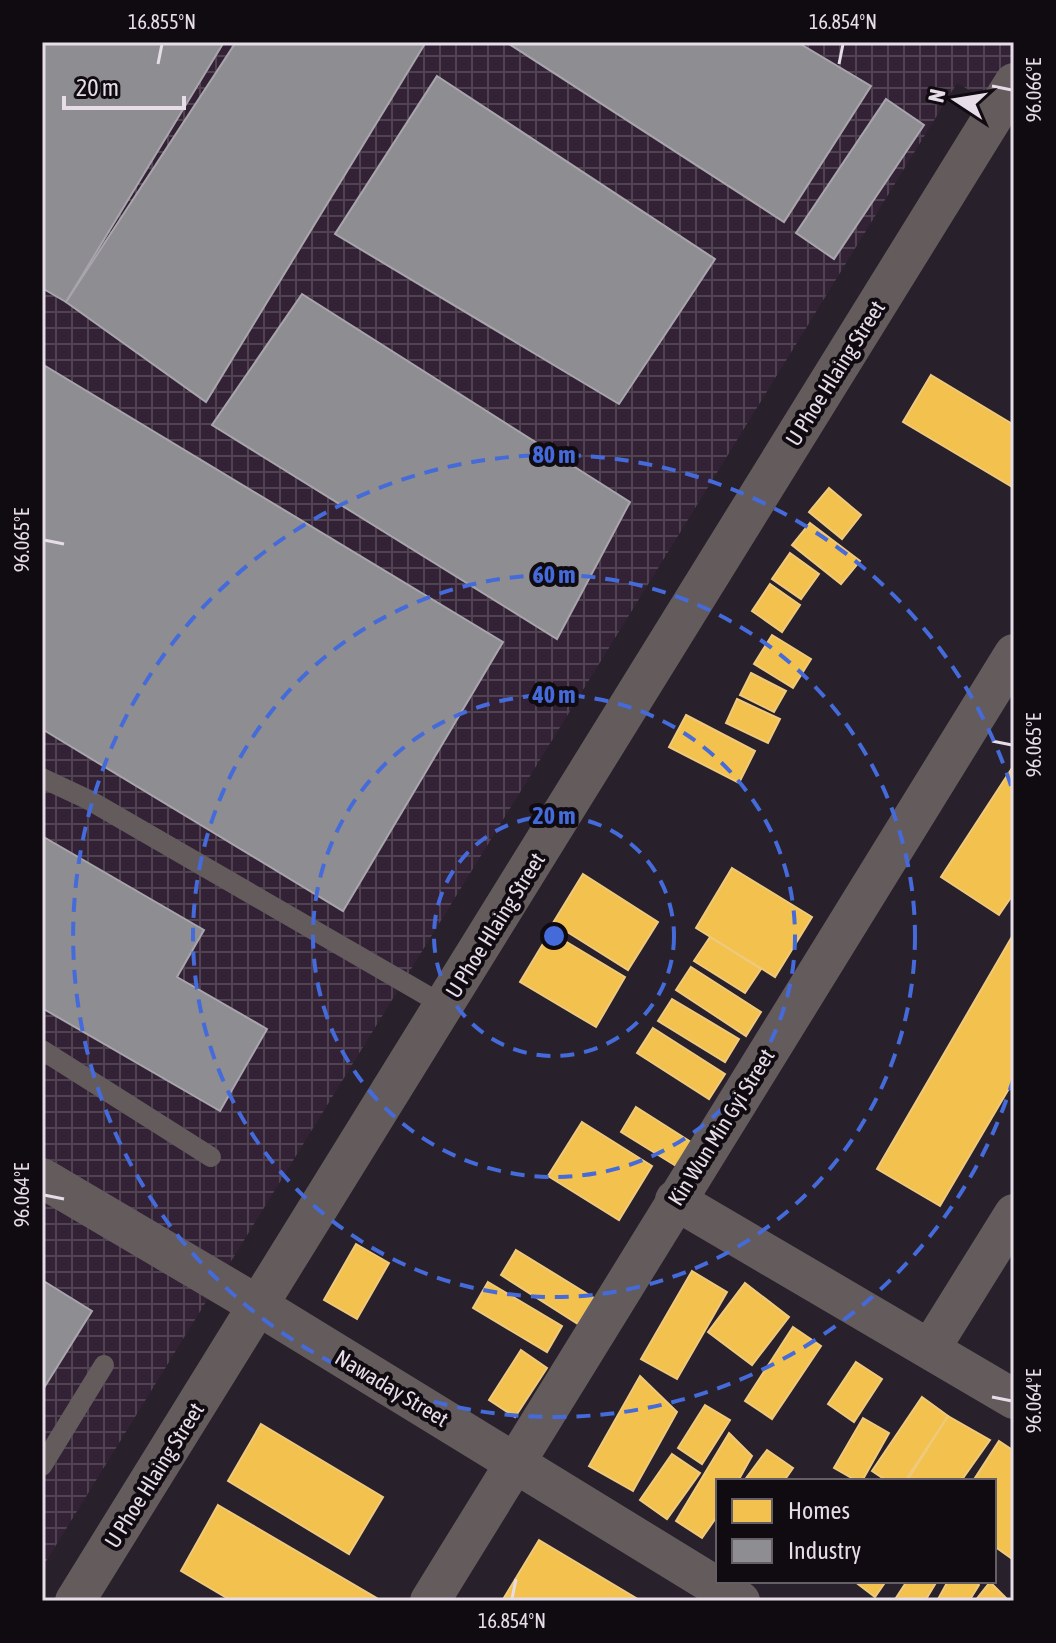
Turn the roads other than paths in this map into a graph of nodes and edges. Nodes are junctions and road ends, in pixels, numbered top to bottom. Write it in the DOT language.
graph roads {
  1 [pos="1014,83"];
  2 [pos="1014,654"];
  3 [pos="42,778"];
  4 [pos="445,1006"];
  5 [pos="42,1050"];
  6 [pos="211,1157"];
  7 [pos="42,1178"];
  8 [pos="675,1200"];
  9 [pos="1014,1214"];
  10 [pos="259,1306"];
  11 [pos="930,1349"];
  12 [pos="104,1365"];
  13 [pos="1014,1399"];
  14 [pos="513,1462"];
  15 [pos="42,1466"];
  16 [pos="75,1601"];
  17 [pos="430,1601"];
  18 [pos="740,1601"];
  1 -- 4 [label="street, U Phoe Hlaing Street"];
  2 -- 8 [label="street, Kin Wun Min Gyi Street"];
  3 -- 4 [label="lane"];
  4 -- 10 [label="street, U Phoe Hlaing Street"];
  5 -- 6 [label="lane"];
  7 -- 10 [label="street, Nawaday Street"];
  8 -- 11 [label="street"];
  8 -- 14 [label="street, Kin Wun Min Gyi Street"];
  9 -- 11 [label="street"];
  10 -- 14 [label="street, Nawaday Street"];
  10 -- 16 [label="street, U Phoe Hlaing Street"];
  11 -- 13 [label="street"];
  12 -- 15 [label="lane"];
  14 -- 17 [label="street, Kin Wun Min Gyi Street"];
  14 -- 18 [label="street, Nawaday Street"];
}
